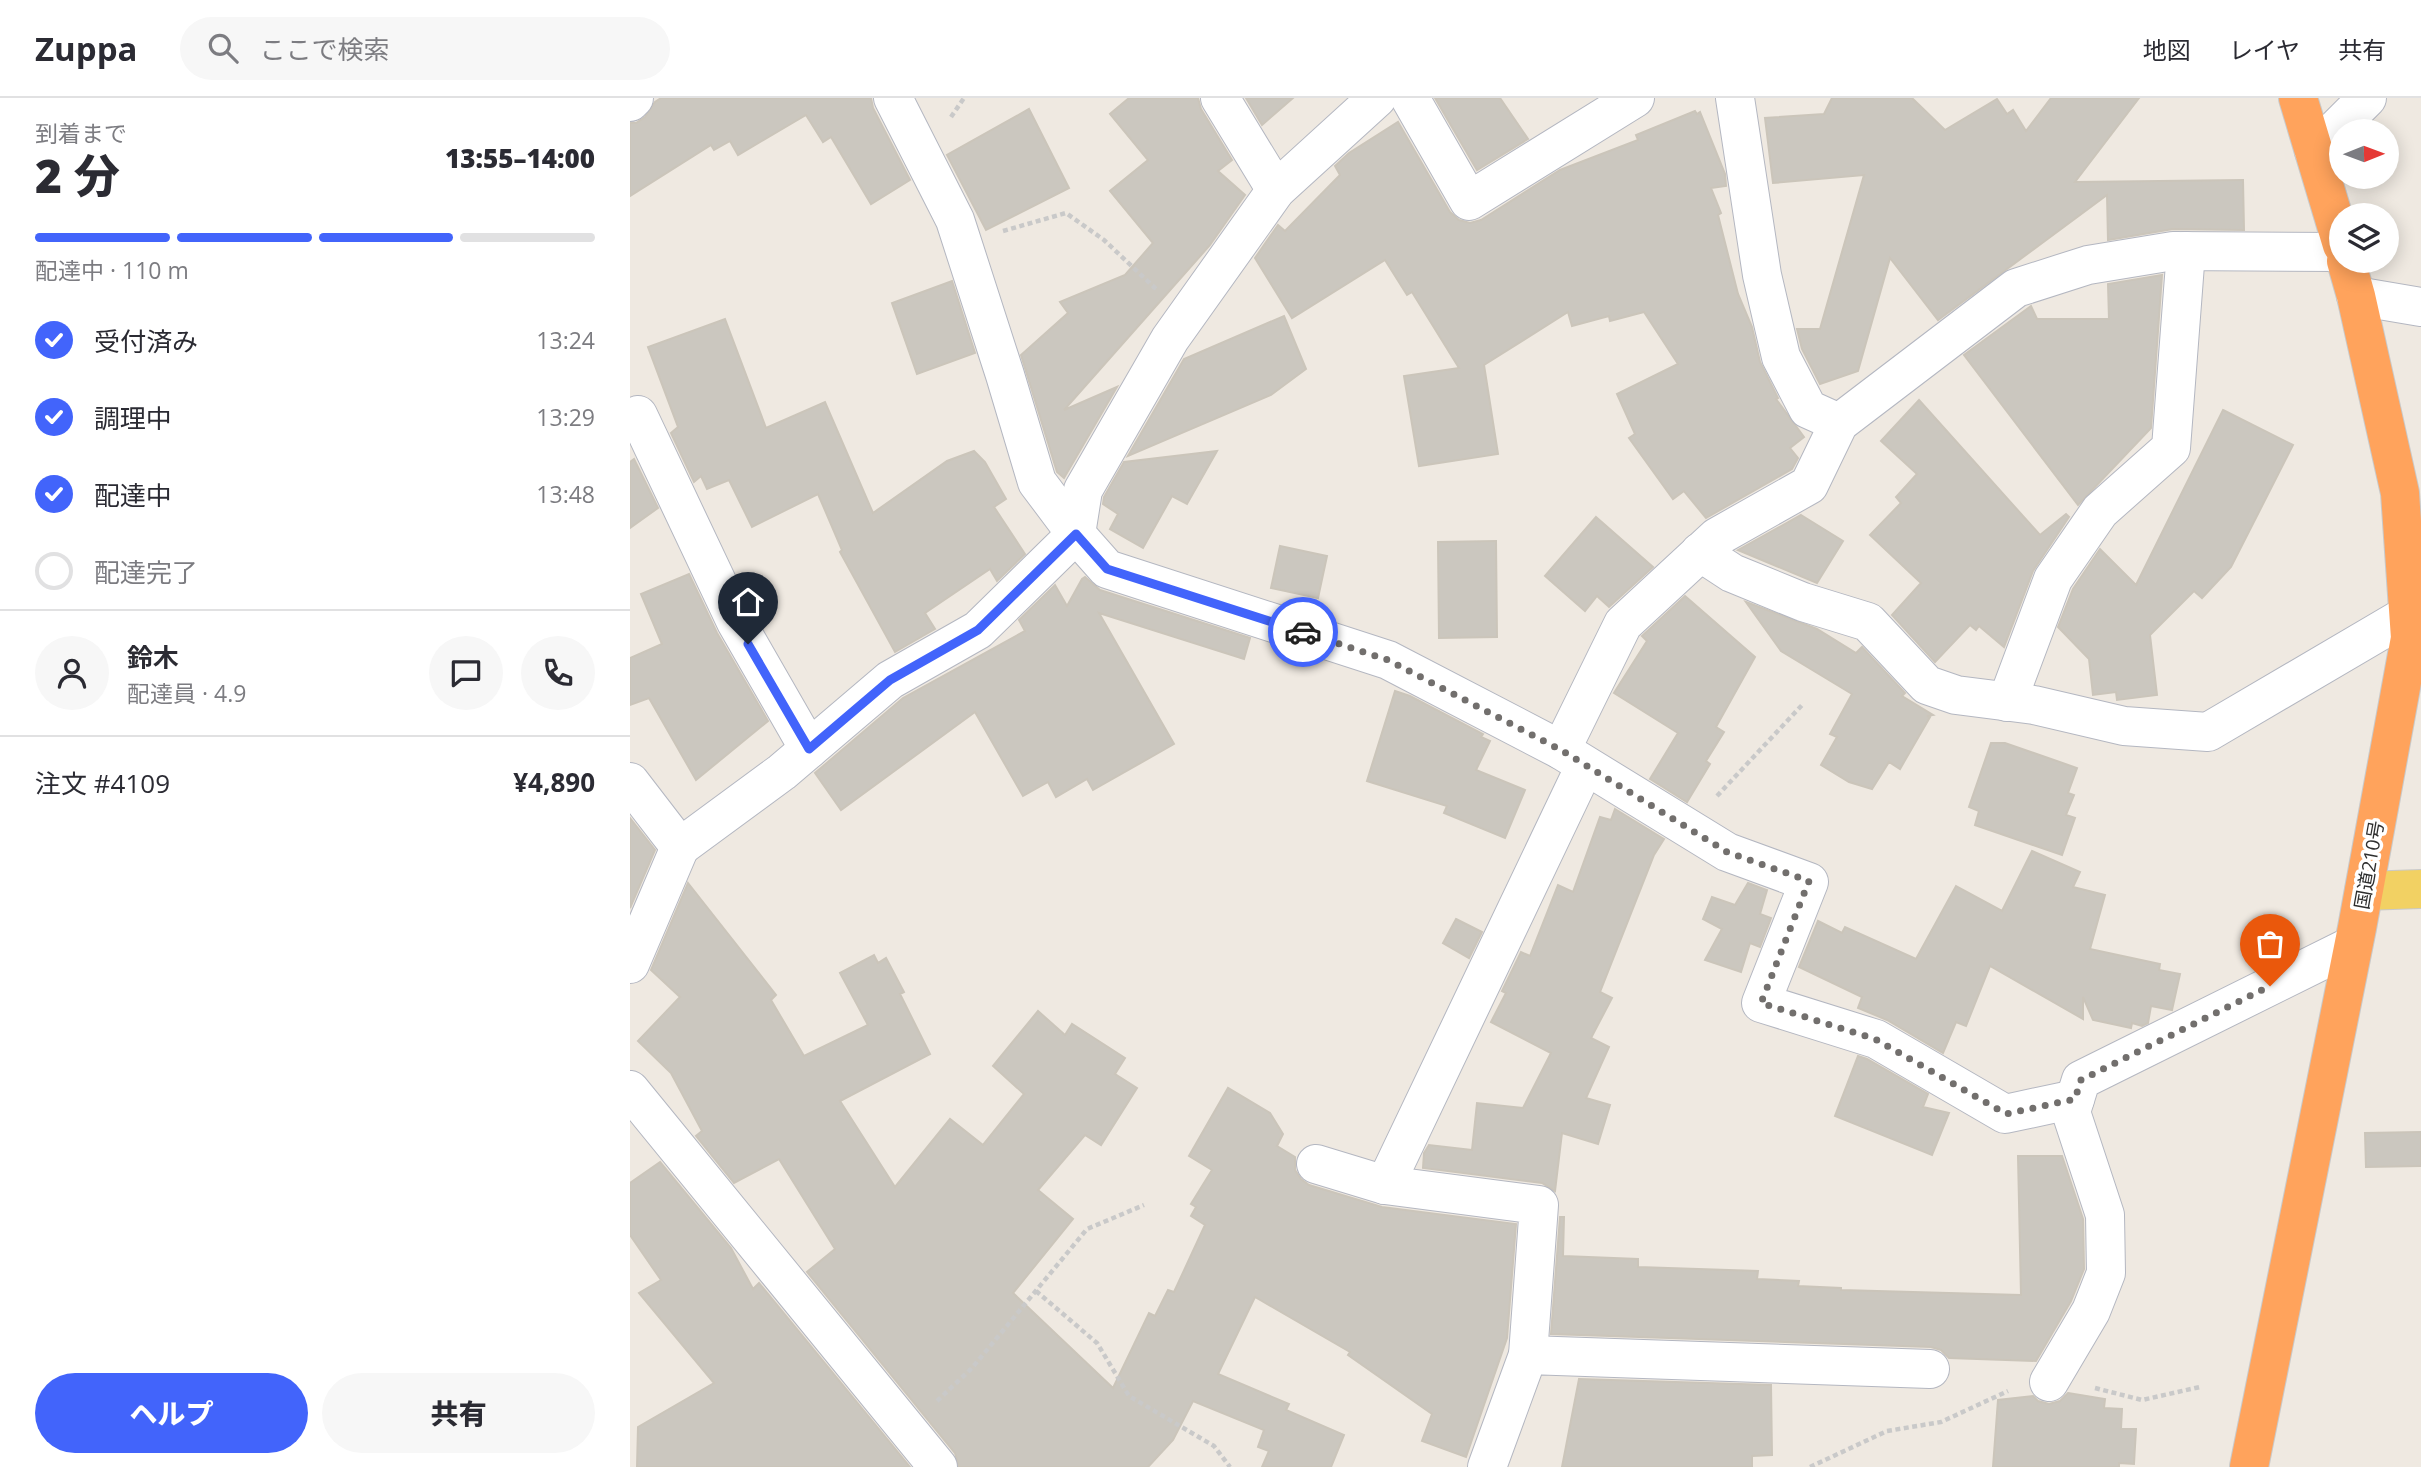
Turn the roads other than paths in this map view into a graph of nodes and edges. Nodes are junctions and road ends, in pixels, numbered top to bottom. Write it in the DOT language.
graph roads {
  1 [pos="892,98"];
  2 [pos="1220,98"];
  3 [pos="1377,98"];
  4 [pos="1410,98"];
  5 [pos="1635,98"];
  6 [pos="1735,98"];
  7 [pos="2298,98"];
  8 [pos="2367,98"];
  9 [pos="2314,151"];
  10 [pos="1276,190"];
  11 [pos="2329,203"];
  12 [pos="2186,251"];
  13 [pos="2329,252"];
  14 [pos="2351,278"];
  15 [pos="2421,307"];
  16 [pos="639,415"];
  17 [pos="1839,423"];
  18 [pos="1076,534"];
  19 [pos="1700,552"];
  20 [pos="2409,614"];
  21 [pos="2007,702"];
  22 [pos="809,749"];
  23 [pos="1573,758"];
  24 [pos="630,782"];
  25 [pos="680,847"];
  26 [pos="2421,889"];
  27 [pos="2364,891"];
  28 [pos="2353,945"];
  29 [pos="630,964"];
  30 [pos="630,1090"];
  31 [pos="2075,1099"];
  32 [pos="1316,1164"];
  33 [pos="1385,1185"];
  34 [pos="1528,1355"];
  35 [pos="1930,1369"];
  36 [pos="2049,1382"];
  37 [pos="938,1467"];
  38 [pos="1487,1467"];
  39 [pos="2249,1467"];
  1 -- 18 [label="street"];
  2 -- 10 [label="street"];
  3 -- 10 [label="street"];
  4 -- 5 [label="street"];
  6 -- 17 [label="street"];
  7 -- 9 [label="highway"];
  8 -- 9 [label="street"];
  9 -- 11 [label="highway"];
  10 -- 18 [label="street"];
  12 -- 13 [label="street"];
  12 -- 17 [label="street"];
  12 -- 21 [label="street"];
  14 -- 15 [label="street"];
  14 -- 20 [label="highway, 国道210号"];
  16 -- 22 [label="street"];
  17 -- 19 [label="street"];
  18 -- 22 [label="street"];
  18 -- 23 [label="street"];
  19 -- 21 [label="street"];
  19 -- 23 [label="street"];
  20 -- 21 [label="street"];
  20 -- 27 [label="highway, 国道210号"];
  22 -- 25 [label="street"];
  23 -- 31 [label="street"];
  23 -- 33 [label="street"];
  24 -- 25 [label="street"];
  25 -- 29 [label="street"];
  26 -- 27 [label="main road"];
  27 -- 28 [label="highway, 国道210号"];
  28 -- 31 [label="street"];
  28 -- 39 [label="highway, 国道210号"];
  30 -- 37 [label="street"];
  31 -- 36 [label="street"];
  32 -- 33 [label="street"];
  33 -- 34 [label="street"];
  34 -- 35 [label="street"];
  34 -- 38 [label="street"];
}
